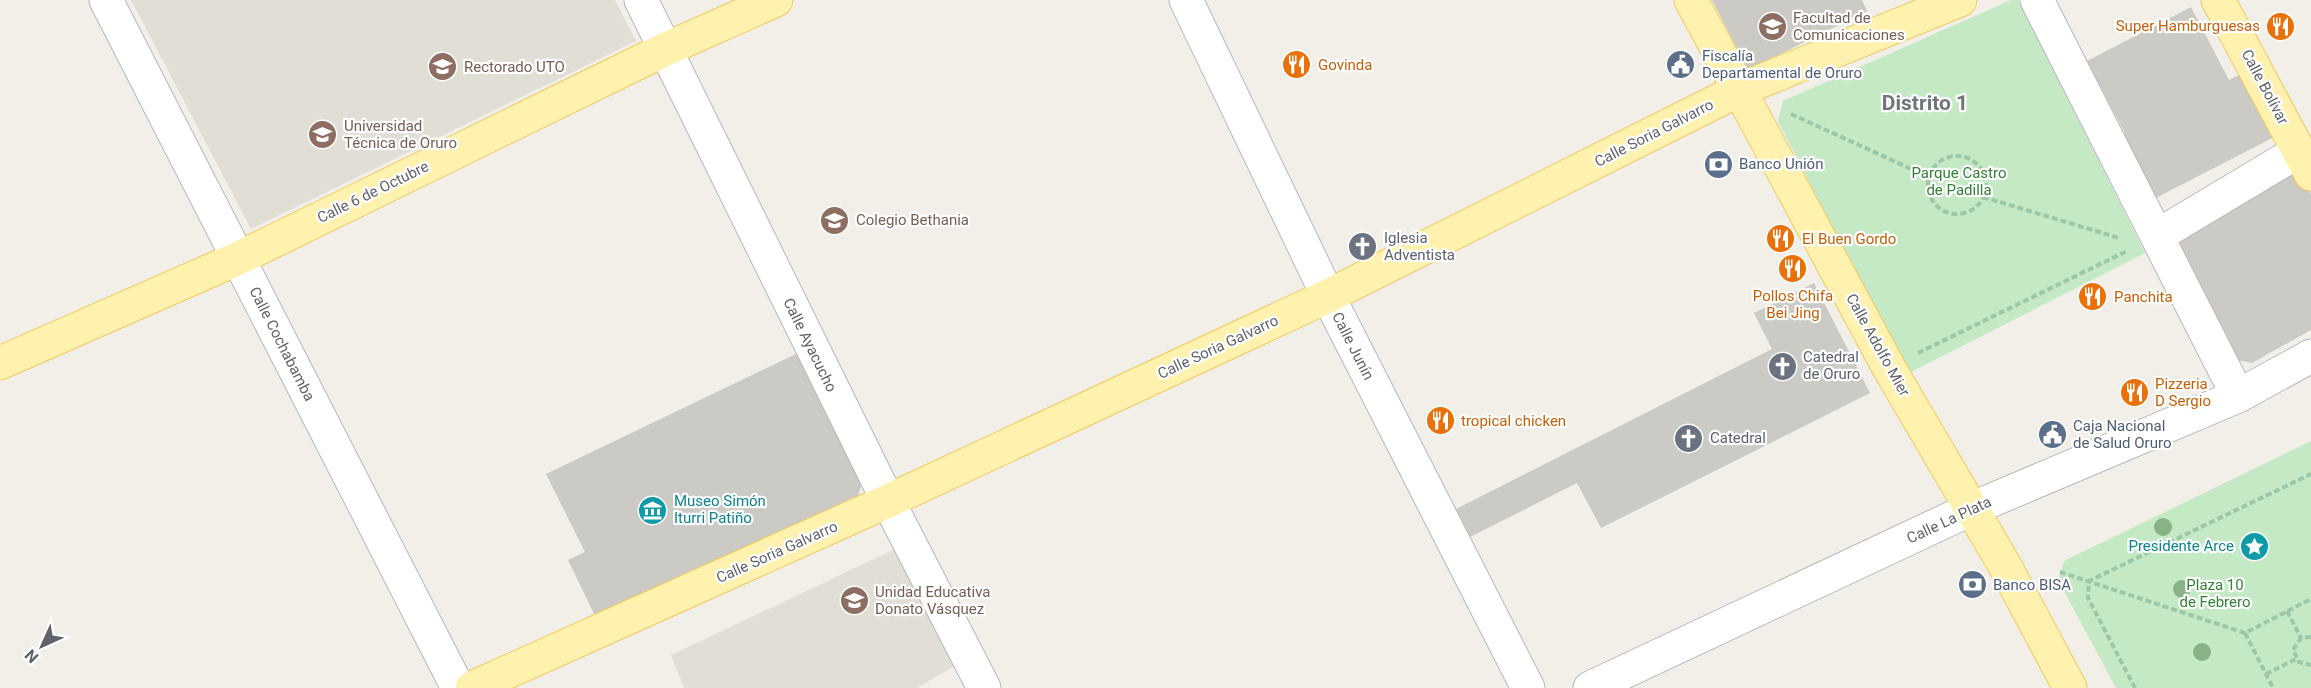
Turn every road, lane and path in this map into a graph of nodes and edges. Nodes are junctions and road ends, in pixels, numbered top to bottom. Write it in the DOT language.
graph roads {
  1 [pos="106,0"];
  2 [pos="641,0"];
  3 [pos="776,0"];
  4 [pos="1186,0"];
  5 [pos="1691,0"];
  6 [pos="1960,0"];
  7 [pos="2037,0"];
  8 [pos="2218,0"];
  9 [pos="664,50"];
  10 [pos="1739,90"];
  11 [pos="2305,162"];
  12 [pos="1929,177"];
  13 [pos="1983,197"];
  14 [pos="2149,240"];
  15 [pos="239,258"];
  16 [pos="1328,296"];
  17 [pos="2311,356"];
  18 [pos="0,363"];
  19 [pos="1889,368"];
  20 [pos="2238,396"];
  21 [pos="2311,474"];
  22 [pos="888,501"];
  23 [pos="1971,509"];
  24 [pos="2060,572"];
  25 [pos="2089,581"];
  26 [pos="2311,599"];
  27 [pos="2287,611"];
  28 [pos="2245,633"];
  29 [pos="2311,637"];
  30 [pos="2301,638"];
  31 [pos="2296,659"];
  32 [pos="2311,665"];
  33 [pos="2266,674"];
  34 [pos="458,688"];
  35 [pos="472,688"];
  36 [pos="984,688"];
  37 [pos="1528,688"];
  38 [pos="1590,688"];
  39 [pos="2070,688"];
  40 [pos="2135,688"];
  41 [pos="2273,688"];
  1 -- 15 [label="street, Calle Cochabamba"];
  2 -- 9 [label="street, Calle Ayacucho"];
  3 -- 9 [label="main road, Calle 6 de Octubre"];
  4 -- 16 [label="street, Calle Junín"];
  5 -- 10 [label="main road, Calle Adolfo Mier"];
  6 -- 10 [label="main road, Calle Soria Galvarro"];
  7 -- 14 [label="street"];
  8 -- 11 [label="main road, Calle Bolívar"];
  9 -- 15 [label="main road, Calle 6 de Octubre"];
  9 -- 22 [label="street, Calle Ayacucho"];
  10 -- 12 [label="path"];
  10 -- 16 [label="main road, Calle Soria Galvarro"];
  10 -- 19 [label="main road, Calle Adolfo Mier"];
  11 -- 14 [label="street"];
  12 -- 13 [label="path"];
  12 -- 13 [label="path"];
  13 -- 14 [label="path"];
  14 -- 19 [label="path"];
  14 -- 20 [label="street"];
  15 -- 18 [label="main road, Calle 6 de Octubre"];
  15 -- 34 [label="street, Calle Cochabamba"];
  16 -- 22 [label="main road, Calle Soria Galvarro"];
  16 -- 37 [label="street, Calle Junín"];
  17 -- 20 [label="street, Calle La Plata"];
  19 -- 23 [label="main road, Calle Adolfo Mier"];
  20 -- 23 [label="street, Calle La Plata"];
  21 -- 25 [label="path"];
  22 -- 35 [label="main road, Calle Soria Galvarro"];
  22 -- 36 [label="street, Calle Ayacucho"];
  23 -- 38 [label="street, Calle La Plata"];
  23 -- 39 [label="main road, Calle Adolfo Mier"];
  24 -- 25 [label="path"];
  25 -- 28 [label="path"];
  25 -- 40 [label="path"];
  26 -- 27 [label="path"];
  27 -- 28 [label="path"];
  27 -- 30 [label="path"];
  28 -- 33 [label="path"];
  29 -- 30 [label="path"];
  30 -- 31 [label="path"];
  31 -- 32 [label="path"];
  31 -- 33 [label="path"];
  33 -- 41 [label="path"];
}
